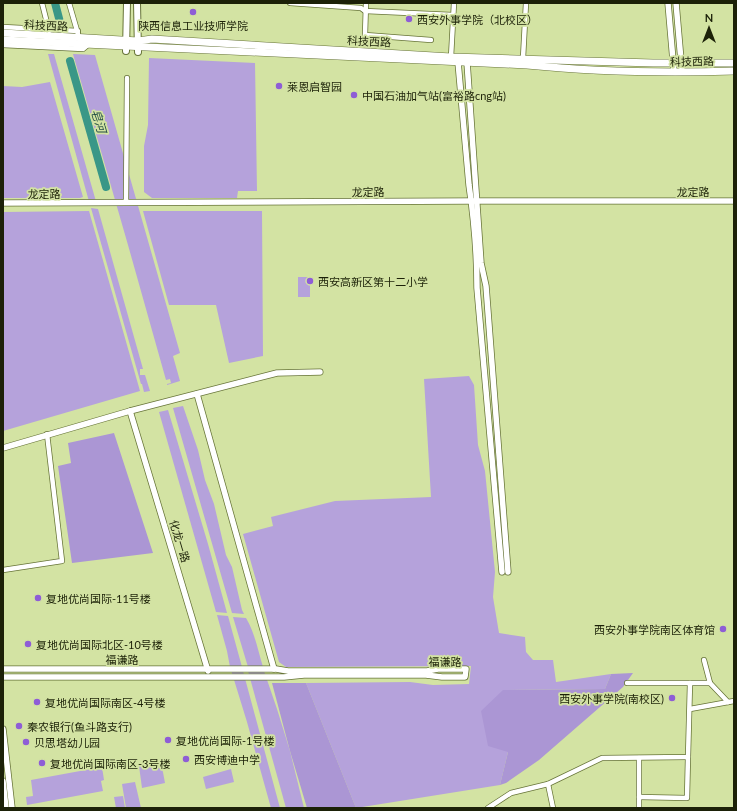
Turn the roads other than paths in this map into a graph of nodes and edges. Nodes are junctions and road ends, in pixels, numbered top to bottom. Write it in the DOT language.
graph roads {
  1 [pos="42,3"];
  2 [pos="69,3"];
  3 [pos="127,3"];
  4 [pos="137,3"];
  5 [pos="290,3"];
  6 [pos="366,3"];
  7 [pos="454,3"];
  8 [pos="526,3"];
  9 [pos="668,3"];
  10 [pos="676,3"];
  11 [pos="366,11"];
  12 [pos="453,16"];
  13 [pos="3,27"];
  14 [pos="3,33"];
  15 [pos="49,33"];
  16 [pos="79,34"];
  17 [pos="3,40"];
  18 [pos="431,40"];
  19 [pos="89,44"];
  20 [pos="3,45"];
  21 [pos="126,46"];
  22 [pos="138,46"];
  23 [pos="451,57"];
  24 [pos="524,58"];
  25 [pos="458,62"];
  26 [pos="467,62"];
  27 [pos="673,63"];
  28 [pos="681,63"];
  29 [pos="734,63"];
  30 [pos="734,71"];
  31 [pos="674,72"];
  32 [pos="682,72"];
  33 [pos="127,78"];
  34 [pos="474,201"];
  35 [pos="734,201"];
  36 [pos="126,202"];
  37 [pos="3,203"];
  38 [pos="320,372"];
  39 [pos="197,394"];
  40 [pos="130,411"];
  41 [pos="47,434"];
  42 [pos="3,448"];
  43 [pos="3,570"];
  44 [pos="704,660"];
  45 [pos="274,668"];
  46 [pos="3,669"];
  47 [pos="207,669"];
  48 [pos="3,677"];
  49 [pos="210,677"];
  50 [pos="627,683"];
  51 [pos="690,683"];
  52 [pos="710,684"];
  53 [pos="734,701"];
  54 [pos="728,702"];
  55 [pos="690,709"];
  56 [pos="3,729"];
  57 [pos="688,757"];
  58 [pos="639,758"];
  59 [pos="3,781"];
  60 [pos="548,784"];
  61 [pos="639,797"];
  62 [pos="6,808"];
  63 [pos="12,808"];
  64 [pos="488,808"];
  65 [pos="552,808"];
  66 [pos="639,808"];
  1 -- 15 [label="street"];
  2 -- 16 [label="street"];
  3 -- 21 [label="main road"];
  4 -- 22 [label="main road"];
  5 -- 11 [label="street"];
  6 -- 11 [label="street"];
  7 -- 12 [label="street"];
  8 -- 24 [label="street"];
  9 -- 27 [label="street"];
  10 -- 28 [label="street"];
  11 -- 12 [label="street"];
  11 -- 18 [label="street"];
  12 -- 23 [label="street"];
  13 -- 15 [label="street"];
  14 -- 15 [label="main road, 科技西路"];
  15 -- 16 [label="main road, 科技西路"];
  16 -- 21 [label="main road, 科技西路"];
  17 -- 19 [label="main road, 科技西路"];
  19 -- 20 [label="street"];
  19 -- 21 [label="main road, 科技西路"];
  21 -- 22 [label="main road, 科技西路"];
  22 -- 23 [label="main road, 科技西路"];
  22 -- 25 [label="main road, 科技西路"];
  23 -- 24 [label="main road, 科技西路"];
  24 -- 27 [label="main road, 科技西路"];
  25 -- 26 [label="main road, 科技西路"];
  25 -- 34 [label="street"];
  26 -- 31 [label="main road, 科技西路"];
  26 -- 34 [label="street"];
  27 -- 28 [label="main road, 科技西路"];
  27 -- 31 [label="street"];
  28 -- 29 [label="main road, 科技西路"];
  28 -- 32 [label="street"];
  30 -- 32 [label="main road, 科技西路"];
  31 -- 32 [label="main road, 科技西路"];
  33 -- 36 [label="street"];
  34 -- 34 [label="street"];
  34 -- 35 [label="street, 龙定路"];
  34 -- 36 [label="street, 龙定路"];
  36 -- 37 [label="street, 龙定路"];
  38 -- 39 [label="street"];
  39 -- 40 [label="street"];
  39 -- 45 [label="street"];
  40 -- 41 [label="street"];
  40 -- 47 [label="street, 化龙一路"];
  41 -- 42 [label="street"];
  41 -- 43 [label="street"];
  44 -- 52 [label="street"];
  45 -- 47 [label="street, 福谦路"];
  45 -- 49 [label="street, 福谦路"];
  46 -- 47 [label="street, 福谦路"];
  47 -- 49 [label="street, 化龙一路"];
  48 -- 49 [label="street, 福谦路"];
  50 -- 51 [label="street"];
  51 -- 52 [label="street"];
  51 -- 55 [label="street"];
  52 -- 54 [label="street"];
  53 -- 54 [label="street"];
  54 -- 55 [label="street"];
  55 -- 57 [label="street"];
  56 -- 63 [label="street"];
  57 -- 58 [label="street"];
  57 -- 61 [label="street"];
  58 -- 60 [label="street"];
  58 -- 61 [label="street"];
  59 -- 62 [label="street"];
  60 -- 64 [label="street"];
  60 -- 65 [label="street"];
  61 -- 66 [label="street"];
}
